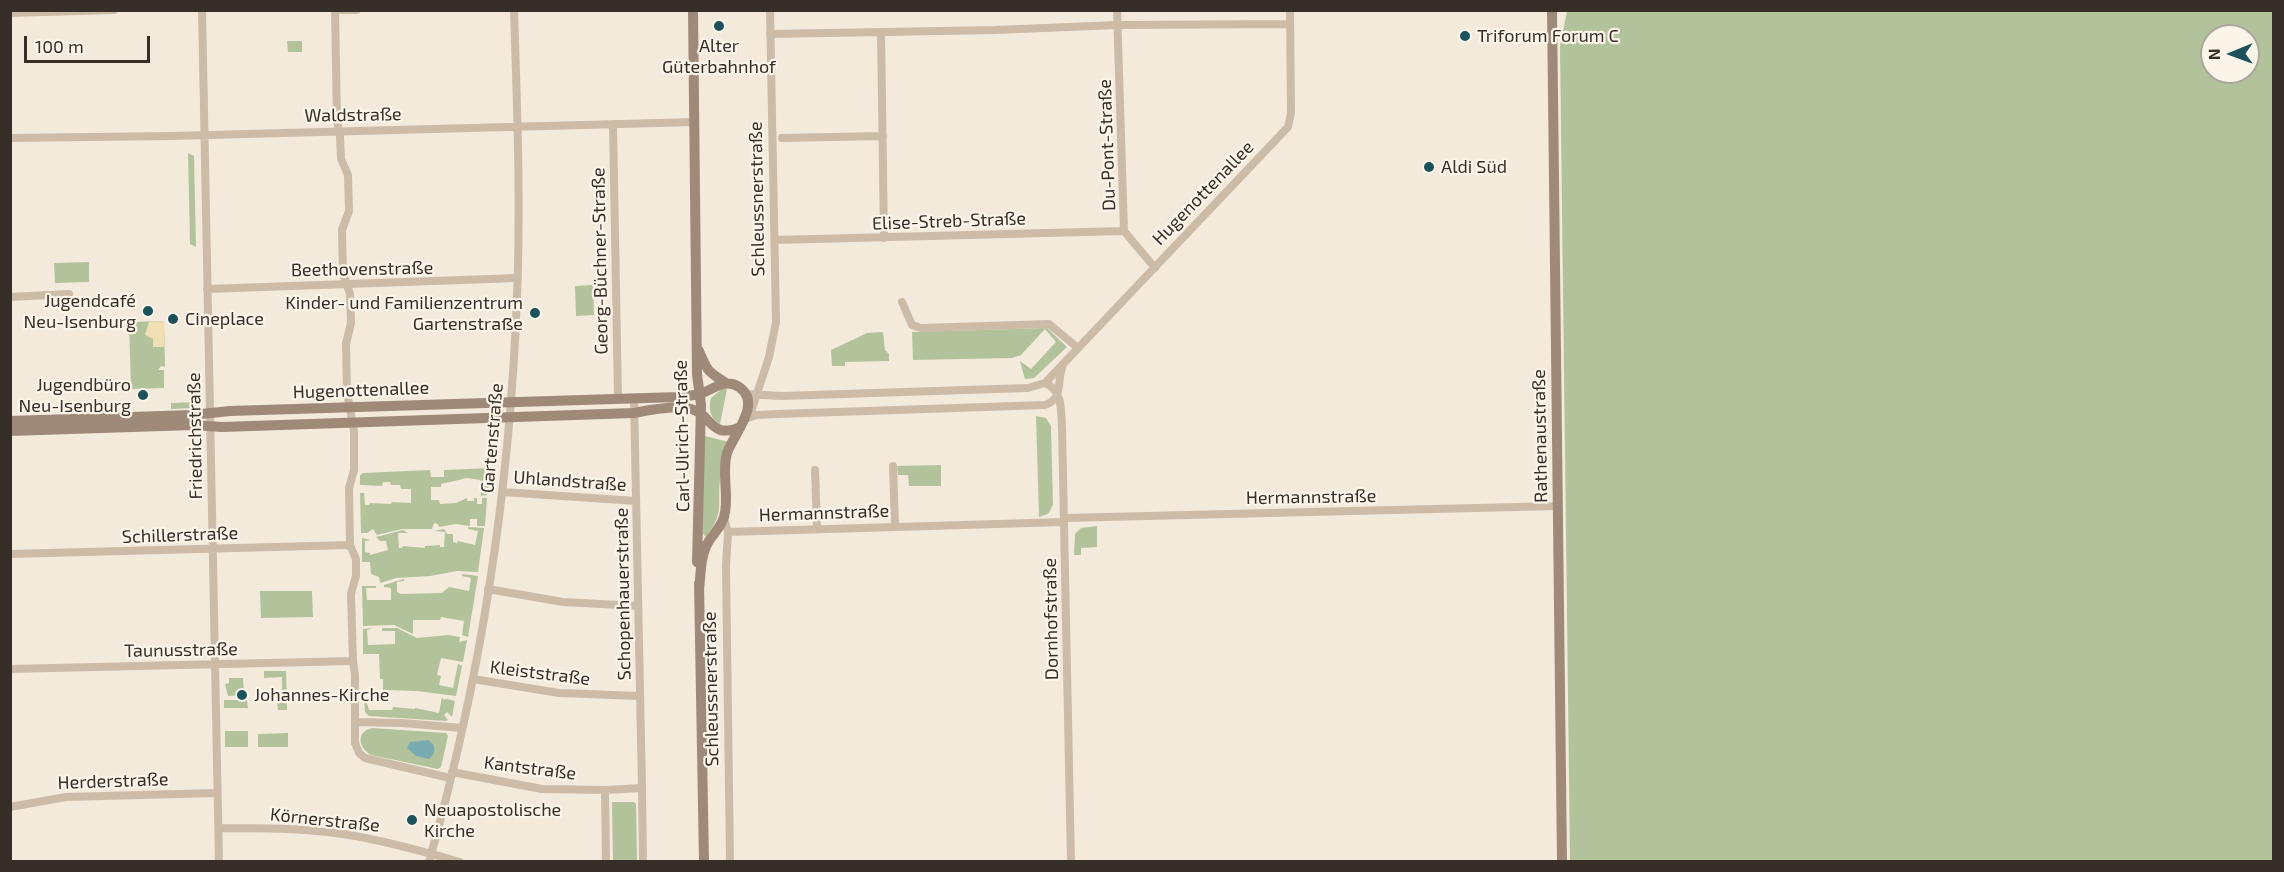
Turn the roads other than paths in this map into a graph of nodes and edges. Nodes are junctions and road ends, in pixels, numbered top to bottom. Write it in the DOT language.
graph roads {
  1 [pos="114,10"];
  2 [pos="202,10"];
  3 [pos="335,10"];
  4 [pos="342,10"];
  5 [pos="357,10"];
  6 [pos="514,10"];
  7 [pos="693,10"];
  8 [pos="770,10"];
  9 [pos="1117,10"];
  10 [pos="1290,10"];
  11 [pos="1552,10"];
  12 [pos="31,11"];
  13 [pos="10,13"];
  14 [pos="1290,24"];
  15 [pos="1118,25"];
  16 [pos="881,32"];
  17 [pos="770,34"];
  18 [pos="695,122"];
  19 [pos="613,124"];
  20 [pos="517,126"];
  21 [pos="338,131"];
  22 [pos="205,134"];
  23 [pos="883,136"];
  24 [pos="10,138"];
  25 [pos="782,138"];
  26 [pos="1124,231"];
  27 [pos="884,238"];
  28 [pos="775,240"];
  29 [pos="1155,268"];
  30 [pos="518,279"];
  31 [pos="347,284"];
  32 [pos="207,289"];
  33 [pos="69,294"];
  34 [pos="10,297"];
  35 [pos="902,302"];
  36 [pos="698,348"];
  37 [pos="1078,348"];
  38 [pos="1062,367"];
  39 [pos="1045,383"];
  40 [pos="727,384"];
  41 [pos="711,388"];
  42 [pos="701,394"];
  43 [pos="686,395"];
  44 [pos="1058,395"];
  45 [pos="751,397"];
  46 [pos="634,398"];
  47 [pos="618,399"];
  48 [pos="510,402"];
  49 [pos="350,407"];
  50 [pos="701,409"];
  51 [pos="659,410"];
  52 [pos="209,413"];
  53 [pos="634,413"];
  54 [pos="509,417"];
  55 [pos="10,421"];
  56 [pos="352,422"];
  57 [pos="744,422"];
  58 [pos="210,426"];
  59 [pos="701,429"];
  60 [pos="10,431"];
  61 [pos="893,466"];
  62 [pos="815,470"];
  63 [pos="502,492"];
  64 [pos="636,501"];
  65 [pos="1558,506"];
  66 [pos="724,518"];
  67 [pos="1064,520"];
  68 [pos="895,526"];
  69 [pos="817,528"];
  70 [pos="728,532"];
  71 [pos="350,545"];
  72 [pos="213,549"];
  73 [pos="10,554"];
  74 [pos="488,589"];
  75 [pos="699,590"];
  76 [pos="638,606"];
  77 [pos="352,661"];
  78 [pos="215,664"];
  79 [pos="10,669"];
  80 [pos="473,679"];
  81 [pos="640,696"];
  82 [pos="355,722"];
  83 [pos="462,728"];
  84 [pos="451,775"];
  85 [pos="642,788"];
  86 [pos="605,790"];
  87 [pos="218,793"];
  88 [pos="10,807"];
  89 [pos="219,828"];
  90 [pos="430,858"];
  91 [pos="219,861"];
  92 [pos="460,861"];
  93 [pos="606,861"];
  94 [pos="643,861"];
  95 [pos="704,861"];
  96 [pos="730,861"];
  97 [pos="1071,861"];
  98 [pos="1562,861"];
  1 -- 12 [label="street"];
  2 -- 22 [label="street, Friedrichstraße"];
  3 -- 21 [label="street, Kantstraße"];
  4 -- 5 [label="street"];
  6 -- 20 [label="street, Gartenstraße"];
  7 -- 18 [label="street, Carl-Ulrich-Straße"];
  8 -- 17 [label="street, Schleussnerstraße"];
  9 -- 15 [label="street, Du-Pont-Straße"];
  10 -- 14 [label="street, Hugenottenallee"];
  11 -- 65 [label="street, Rathenaustraße"];
  12 -- 13 [label="street"];
  14 -- 15 [label="street"];
  14 -- 29 [label="street, Hugenottenallee"];
  15 -- 16 [label="street"];
  15 -- 26 [label="street, Du-Pont-Straße"];
  16 -- 17 [label="street"];
  16 -- 23 [label="street"];
  17 -- 28 [label="street, Schleussnerstraße"];
  18 -- 19 [label="street, Waldstraße"];
  18 -- 36 [label="street, Carl-Ulrich-Straße"];
  19 -- 20 [label="street, Waldstraße"];
  19 -- 47 [label="street, Georg-Büchner-Straße"];
  20 -- 21 [label="street, Waldstraße"];
  20 -- 30 [label="street, Gartenstraße"];
  21 -- 22 [label="street, Waldstraße"];
  21 -- 31 [label="street, Kantstraße"];
  22 -- 24 [label="street, Waldstraße"];
  22 -- 32 [label="street, Friedrichstraße"];
  23 -- 25 [label="street"];
  23 -- 27 [label="street"];
  26 -- 27 [label="street, Elise-Streb-Straße"];
  26 -- 29 [label="street, Du-Pont-Straße"];
  27 -- 28 [label="street, Elise-Streb-Straße"];
  28 -- 45 [label="street, Schleussnerstraße"];
  29 -- 37 [label="street, Hugenottenallee"];
  30 -- 31 [label="street, Beethovenstraße"];
  30 -- 48 [label="street, Gartenstraße"];
  31 -- 32 [label="street, Beethovenstraße"];
  31 -- 49 [label="street, Kantstraße"];
  32 -- 52 [label="street, Friedrichstraße"];
  33 -- 34 [label="street"];
  35 -- 37 [label="street"];
  36 -- 40 [label="street"];
  36 -- 42 [label="street, Carl-Ulrich-Straße"];
  36 -- 43 [label="street"];
  37 -- 38 [label="street, Hugenottenallee"];
  38 -- 39 [label="street, Hugenottenallee"];
  38 -- 44 [label="street"];
  39 -- 44 [label="street"];
  39 -- 45 [label="street"];
  40 -- 41 [label="street, Hugenottenallee"];
  40 -- 45 [label="street"];
  41 -- 42 [label="street, Hugenottenallee"];
  41 -- 50 [label="street"];
  42 -- 43 [label="street, Hugenottenallee"];
  42 -- 50 [label="street, Carl-Ulrich-Straße"];
  43 -- 46 [label="street, Hugenottenallee"];
  44 -- 57 [label="street, Hugenottenallee"];
  44 -- 67 [label="street, Dornhofstraße"];
  45 -- 57 [label="street"];
  46 -- 47 [label="street, Hugenottenallee"];
  46 -- 53 [label="street, Schopenhauerstraße"];
  47 -- 48 [label="street, Hugenottenallee"];
  48 -- 49 [label="street, Hugenottenallee"];
  48 -- 54 [label="street, Gartenstraße"];
  49 -- 52 [label="street, Hugenottenallee"];
  49 -- 56 [label="street, Kantstraße"];
  50 -- 51 [label="street, Hugenottenallee"];
  50 -- 57 [label="street, Hugenottenallee"];
  50 -- 59 [label="street, Carl-Ulrich-Straße"];
  51 -- 53 [label="street, Hugenottenallee"];
  51 -- 59 [label="street, Hugenottenallee"];
  52 -- 55 [label="street, Hugenottenallee"];
  52 -- 58 [label="street, Friedrichstraße"];
  53 -- 54 [label="street, Hugenottenallee"];
  53 -- 64 [label="street, Schopenhauerstraße"];
  54 -- 56 [label="street, Hugenottenallee"];
  54 -- 63 [label="street, Gartenstraße"];
  56 -- 58 [label="street, Hugenottenallee"];
  56 -- 71 [label="street, Kantstraße"];
  57 -- 66 [label="street, Schleussnerstraße"];
  58 -- 60 [label="street, Hugenottenallee"];
  58 -- 72 [label="street, Friedrichstraße"];
  59 -- 75 [label="street, Carl-Ulrich-Straße"];
  61 -- 68 [label="street"];
  62 -- 69 [label="street"];
  63 -- 64 [label="street, Uhlandstraße"];
  63 -- 74 [label="street, Gartenstraße"];
  64 -- 76 [label="street, Schopenhauerstraße"];
  65 -- 67 [label="street, Hermannstraße"];
  65 -- 98 [label="street, Rathenaustraße"];
  66 -- 70 [label="street, Schleussnerstraße"];
  66 -- 75 [label="street, Schleussnerstraße"];
  67 -- 68 [label="street, Hermannstraße"];
  67 -- 97 [label="street, Dornhofstraße"];
  68 -- 69 [label="street, Hermannstraße"];
  69 -- 70 [label="street, Hermannstraße"];
  70 -- 96 [label="street, Schleussnerstraße"];
  71 -- 72 [label="street, Schillerstraße"];
  71 -- 77 [label="street, Kantstraße"];
  72 -- 73 [label="street, Schillerstraße"];
  72 -- 78 [label="street, Friedrichstraße"];
  74 -- 76 [label="street"];
  74 -- 80 [label="street, Gartenstraße"];
  75 -- 95 [label="street, Carl-Ulrich-Straße"];
  76 -- 81 [label="street, Schopenhauerstraße"];
  77 -- 78 [label="street, Taunusstraße"];
  77 -- 82 [label="street, Kantstraße"];
  78 -- 79 [label="street, Taunusstraße"];
  78 -- 87 [label="street, Friedrichstraße"];
  80 -- 81 [label="street, Kleiststraße"];
  80 -- 83 [label="street, Gartenstraße"];
  81 -- 85 [label="street, Schopenhauerstraße"];
  82 -- 83 [label="street"];
  82 -- 84 [label="street, Kantstraße"];
  83 -- 84 [label="street, Gartenstraße"];
  84 -- 86 [label="street, Kantstraße"];
  84 -- 90 [label="street, Gartenstraße"];
  85 -- 86 [label="street, Kantstraße"];
  85 -- 94 [label="street, Schopenhauerstraße"];
  86 -- 93 [label="street"];
  87 -- 88 [label="street, Herderstraße"];
  87 -- 89 [label="street, Friedrichstraße"];
  89 -- 90 [label="street, Körnerstraße"];
  89 -- 91 [label="street, Friedrichstraße"];
  90 -- 92 [label="street, Körnerstraße"];
}
